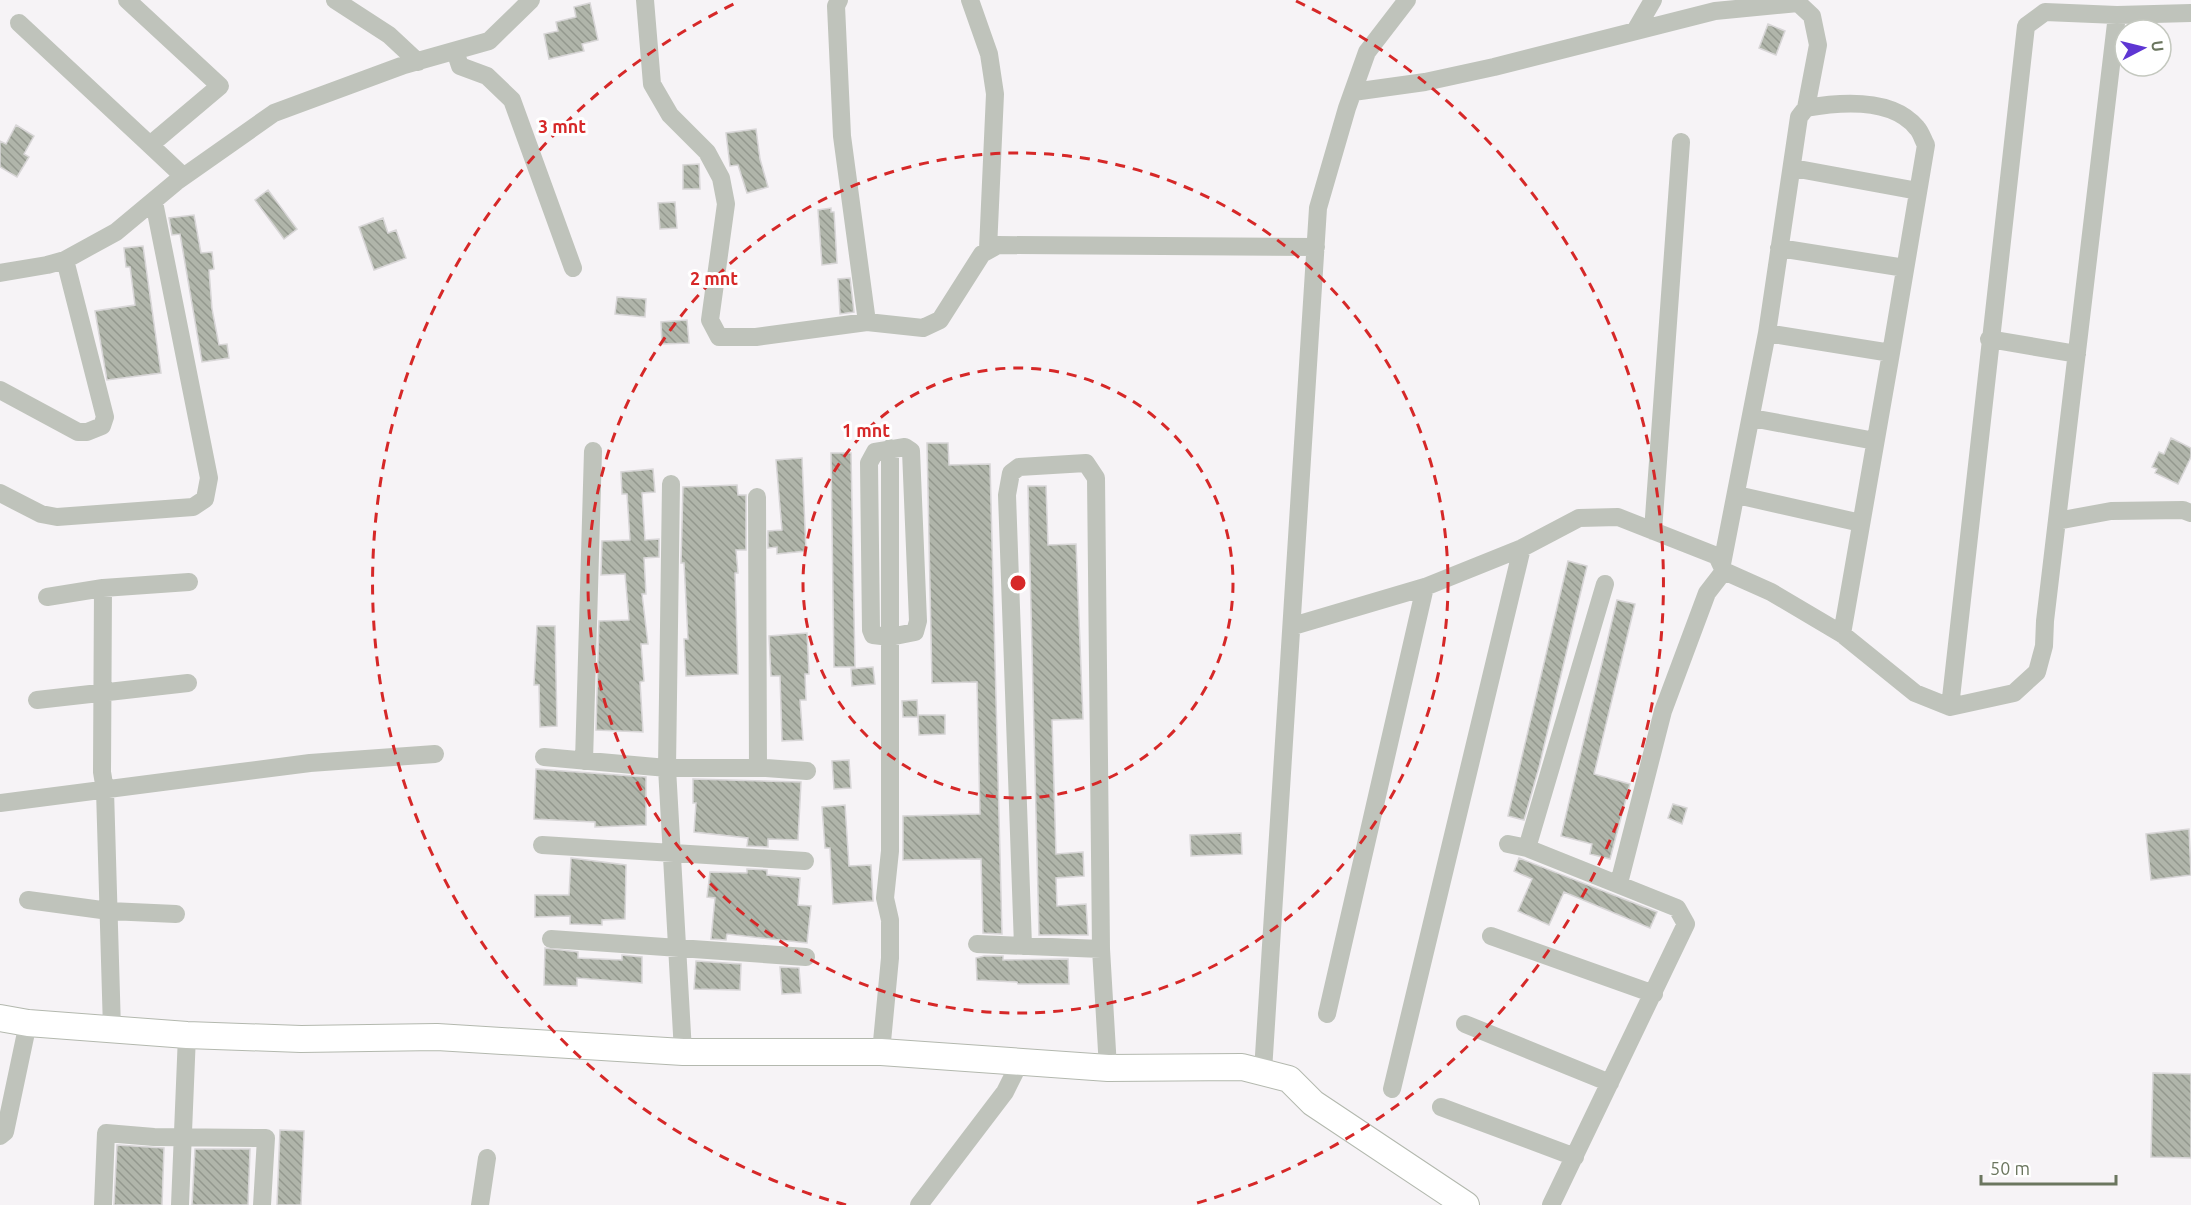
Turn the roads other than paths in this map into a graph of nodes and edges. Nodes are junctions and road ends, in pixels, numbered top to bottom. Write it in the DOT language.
graph roads {
  1 [pos="127,0"];
  2 [pos="335,0"];
  3 [pos="531,0"];
  4 [pos="645,0"];
  5 [pos="839,0"];
  6 [pos="970,0"];
  7 [pos="1407,0"];
  8 [pos="1653,0"];
  9 [pos="2191,13"];
  10 [pos="2117,15"];
  11 [pos="19,23"];
  12 [pos="1635,31"];
  13 [pos="455,51"];
  14 [pos="418,62"];
  15 [pos="1353,92"];
  16 [pos="1806,108"];
  17 [pos="1681,142"];
  18 [pos="150,145"];
  19 [pos="1793,168"];
  20 [pos="183,176"];
  21 [pos="1918,191"];
  22 [pos="154,202"];
  23 [pos="1316,247"];
  24 [pos="1779,248"];
  25 [pos="988,249"];
  26 [pos="65,260"];
  27 [pos="573,268"];
  28 [pos="1905,268"];
  29 [pos="0,273"];
  30 [pos="867,322"];
  31 [pos="1767,333"];
  32 [pos="1989,339"];
  33 [pos="1891,353"];
  34 [pos="2077,354"];
  35 [pos="0,390"];
  36 [pos="1752,418"];
  37 [pos="1875,441"];
  38 [pos="593,451"];
  39 [pos="671,484"];
  40 [pos="0,493"];
  41 [pos="1737,495"];
  42 [pos="757,497"];
  43 [pos="2191,513"];
  44 [pos="2057,521"];
  45 [pos="1861,523"];
  46 [pos="1653,531"];
  47 [pos="1522,548"];
  48 [pos="1723,568"];
  49 [pos="189,582"];
  50 [pos="1605,584"];
  51 [pos="1425,587"];
  52 [pos="108,588"];
  53 [pos="47,597"];
  54 [pos="1293,626"];
  55 [pos="1842,633"];
  56 [pos="890,637"];
  57 [pos="188,683"];
  58 [pos="108,693"];
  59 [pos="37,700"];
  60 [pos="1950,706"];
  61 [pos="435,754"];
  62 [pos="544,757"];
  63 [pos="584,761"];
  64 [pos="667,768"];
  65 [pos="758,768"];
  66 [pos="807,771"];
  67 [pos="105,790"];
  68 [pos="0,804"];
  69 [pos="1508,844"];
  70 [pos="542,845"];
  71 [pos="1527,848"];
  72 [pos="672,855"];
  73 [pos="805,861"];
  74 [pos="1619,883"];
  75 [pos="28,900"];
  76 [pos="109,911"];
  77 [pos="176,914"];
  78 [pos="1491,936"];
  79 [pos="551,939"];
  80 [pos="977,944"];
  81 [pos="1023,946"];
  82 [pos="676,948"];
  83 [pos="1101,949"];
  84 [pos="806,957"];
  85 [pos="1653,994"];
  86 [pos="1327,1014"];
  87 [pos="0,1018"];
  88 [pos="28,1023"];
  89 [pos="1465,1024"];
  90 [pos="112,1029"];
  91 [pos="187,1035"];
  92 [pos="683,1052"];
  93 [pos="881,1052"];
  94 [pos="1020,1062"];
  95 [pos="1108,1068"];
  96 [pos="1263,1071"];
  97 [pos="1610,1083"];
  98 [pos="1392,1089"];
  99 [pos="1441,1107"];
  100 [pos="2,1133"];
  101 [pos="183,1137"];
  102 [pos="1575,1157"];
  103 [pos="487,1158"];
  104 [pos="103,1205"];
  105 [pos="180,1205"];
  106 [pos="262,1205"];
  107 [pos="480,1205"];
  108 [pos="919,1205"];
  109 [pos="1466,1205"];
  110 [pos="1551,1205"];
  1 -- 18 [label="street"];
  2 -- 14 [label="street"];
  3 -- 13 [label="street"];
  4 -- 30 [label="street"];
  5 -- 30 [label="street"];
  6 -- 25 [label="street"];
  7 -- 15 [label="street"];
  8 -- 12 [label="street"];
  9 -- 10 [label="street"];
  10 -- 32 [label="street"];
  10 -- 34 [label="street"];
  11 -- 18 [label="street"];
  12 -- 15 [label="street"];
  12 -- 16 [label="street"];
  13 -- 14 [label="street"];
  13 -- 27 [label="street"];
  14 -- 20 [label="street"];
  15 -- 23 [label="street"];
  16 -- 19 [label="street"];
  16 -- 21 [label="street"];
  17 -- 46 [label="street"];
  18 -- 20 [label="street"];
  19 -- 21 [label="street"];
  19 -- 24 [label="street"];
  20 -- 22 [label="street"];
  21 -- 28 [label="street"];
  22 -- 26 [label="street"];
  22 -- 40 [label="street"];
  23 -- 25 [label="street"];
  23 -- 54 [label="street"];
  24 -- 28 [label="street"];
  24 -- 31 [label="street"];
  25 -- 30 [label="street"];
  26 -- 29 [label="street"];
  26 -- 35 [label="street"];
  28 -- 33 [label="street"];
  31 -- 33 [label="street"];
  31 -- 36 [label="street"];
  32 -- 34 [label="street"];
  32 -- 60 [label="street"];
  33 -- 37 [label="street"];
  34 -- 44 [label="street"];
  36 -- 37 [label="street"];
  36 -- 41 [label="street"];
  37 -- 45 [label="street"];
  38 -- 63 [label="street"];
  39 -- 64 [label="street"];
  41 -- 45 [label="street"];
  41 -- 48 [label="street"];
  42 -- 65 [label="street"];
  43 -- 44 [label="street"];
  44 -- 60 [label="street"];
  45 -- 55 [label="street"];
  46 -- 47 [label="street"];
  46 -- 48 [label="street"];
  47 -- 51 [label="street"];
  47 -- 98 [label="street"];
  48 -- 55 [label="street"];
  48 -- 74 [label="street"];
  49 -- 52 [label="street"];
  50 -- 71 [label="street"];
  51 -- 54 [label="street"];
  51 -- 86 [label="street"];
  52 -- 53 [label="street"];
  52 -- 58 [label="street"];
  54 -- 96 [label="street"];
  55 -- 60 [label="street"];
  56 -- 56 [label="street"];
  56 -- 93 [label="street"];
  57 -- 58 [label="street"];
  58 -- 59 [label="street"];
  58 -- 67 [label="street"];
  61 -- 67 [label="street"];
  62 -- 63 [label="street"];
  63 -- 64 [label="street"];
  64 -- 65 [label="street"];
  64 -- 72 [label="street"];
  65 -- 66 [label="street"];
  67 -- 68 [label="street"];
  67 -- 76 [label="street"];
  69 -- 71 [label="street"];
  70 -- 72 [label="street"];
  71 -- 74 [label="street"];
  72 -- 73 [label="street"];
  72 -- 82 [label="street"];
  74 -- 85 [label="street"];
  75 -- 76 [label="street"];
  76 -- 77 [label="street"];
  76 -- 90 [label="street"];
  78 -- 85 [label="street"];
  79 -- 82 [label="street"];
  80 -- 81 [label="street"];
  81 -- 83 [label="street"];
  81 -- 83 [label="street"];
  82 -- 84 [label="street"];
  82 -- 92 [label="street"];
  83 -- 95 [label="street"];
  85 -- 97 [label="street"];
  87 -- 88 [label="street"];
  88 -- 90 [label="street"];
  88 -- 100 [label="street"];
  89 -- 97 [label="street"];
  90 -- 91 [label="street"];
  91 -- 92 [label="street"];
  91 -- 101 [label="street"];
  92 -- 93 [label="street"];
  93 -- 94 [label="street"];
  94 -- 95 [label="street"];
  94 -- 108 [label="street"];
  95 -- 96 [label="street"];
  96 -- 109 [label="street"];
  97 -- 102 [label="street"];
  99 -- 102 [label="street"];
  101 -- 104 [label="street"];
  101 -- 105 [label="street"];
  101 -- 106 [label="street"];
  102 -- 110 [label="street"];
  103 -- 107 [label="street"];
}
